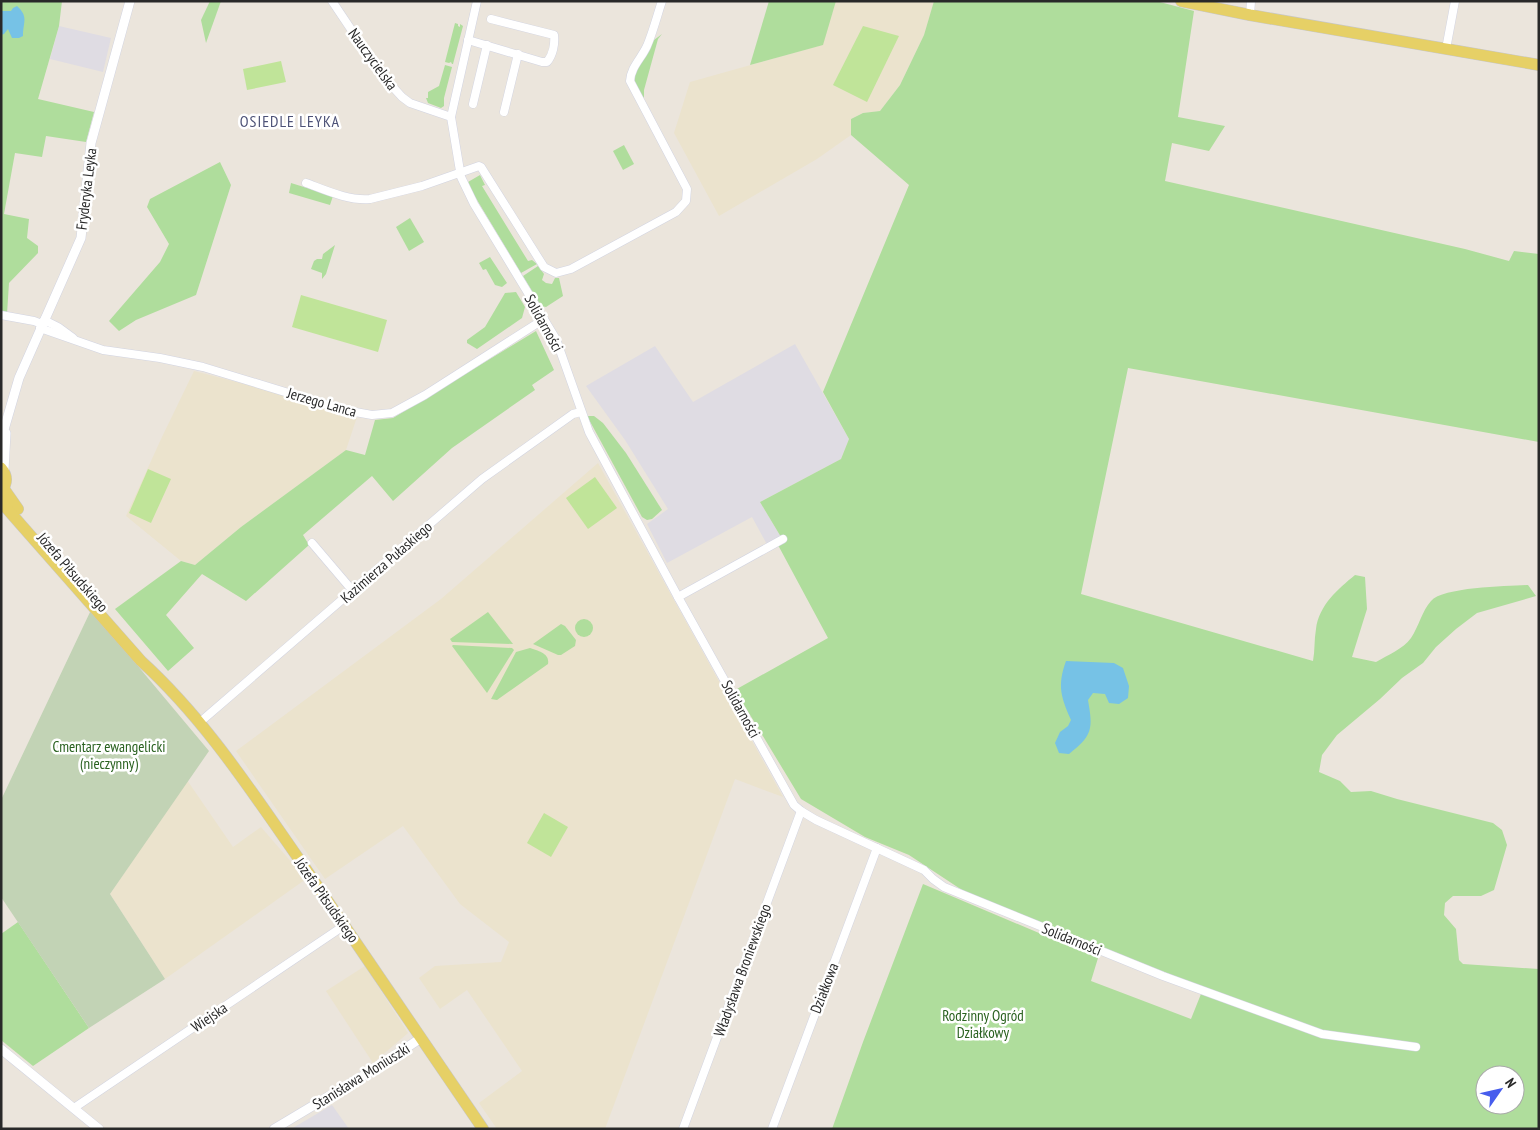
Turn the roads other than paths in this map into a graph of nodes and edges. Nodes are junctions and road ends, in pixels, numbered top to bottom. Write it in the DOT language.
graph roads {
  1 [pos="130,1"];
  2 [pos="332,1"];
  3 [pos="477,1"];
  4 [pos="662,1"];
  5 [pos="1181,1"];
  6 [pos="1251,1"];
  7 [pos="1455,1"];
  8 [pos="1250,15"];
  9 [pos="490,18"];
  10 [pos="468,40"];
  11 [pos="487,45"];
  12 [pos="1446,49"];
  13 [pos="518,54"];
  14 [pos="1539,65"];
  15 [pos="473,104"];
  16 [pos="504,112"];
  17 [pos="451,117"];
  18 [pos="460,172"];
  19 [pos="306,183"];
  20 [pos="1,314"];
  21 [pos="544,318"];
  22 [pos="42,324"];
  23 [pos="581,412"];
  24 [pos="6,428"];
  25 [pos="1,440"];
  26 [pos="2,469"];
  27 [pos="2,491"];
  28 [pos="1,502"];
  29 [pos="783,539"];
  30 [pos="312,543"];
  31 [pos="352,590"];
  32 [pos="678,596"];
  33 [pos="161,679"];
  34 [pos="199,723"];
  35 [pos="801,811"];
  36 [pos="877,848"];
  37 [pos="345,925"];
  38 [pos="420,1038"];
  39 [pos="1416,1047"];
  40 [pos="1,1049"];
  41 [pos="74,1108"];
  42 [pos="100,1129"];
  43 [pos="274,1129"];
  44 [pos="483,1129"];
  45 [pos="683,1129"];
  46 [pos="772,1129"];
  1 -- 22 [label="street, Fryderyka Leyka"];
  2 -- 17 [label="street, Nauczycielska"];
  3 -- 10 [label="street, Solidarności"];
  4 -- 18 [label="street"];
  5 -- 8 [label="main road"];
  6 -- 8 [label="street"];
  7 -- 12 [label="street"];
  8 -- 12 [label="main road"];
  9 -- 13 [label="street"];
  10 -- 11 [label="street"];
  10 -- 17 [label="street, Solidarności"];
  11 -- 13 [label="street"];
  11 -- 15 [label="street"];
  12 -- 14 [label="main road"];
  13 -- 16 [label="street"];
  17 -- 18 [label="street, Solidarności"];
  18 -- 19 [label="street"];
  18 -- 21 [label="street, Solidarności"];
  20 -- 22 [label="street, Jerzego Lanca"];
  21 -- 22 [label="street, Jerzego Lanca"];
  21 -- 23 [label="street, Solidarności"];
  22 -- 24 [label="street, Fryderyka Leyka"];
  23 -- 31 [label="street, Kazimierza Pułaskiego"];
  23 -- 32 [label="street, Solidarności"];
  24 -- 25 [label="street, Fryderyka Leyka"];
  24 -- 26 [label="street, Fryderyka Leyka"];
  26 -- 27 [label="main road"];
  27 -- 33 [label="main road, Józefa Piłsudskiego"];
  28 -- 33 [label="main road, Józefa Piłsudskiego"];
  29 -- 32 [label="street"];
  30 -- 31 [label="street"];
  31 -- 34 [label="street, Kazimierza Pułaskiego"];
  32 -- 35 [label="street, Solidarności"];
  33 -- 34 [label="main road, Józefa Piłsudskiego"];
  34 -- 37 [label="main road, Józefa Piłsudskiego"];
  35 -- 36 [label="street, Solidarności"];
  35 -- 45 [label="street, Władysława Broniewskiego"];
  36 -- 39 [label="street, Solidarności"];
  36 -- 46 [label="street, Działkowa"];
  37 -- 38 [label="main road, Józefa Piłsudskiego"];
  37 -- 41 [label="street, Wiejska"];
  38 -- 43 [label="street, Stanisława Moniuszki"];
  38 -- 44 [label="main road, Józefa Piłsudskiego"];
  40 -- 41 [label="street"];
  41 -- 42 [label="street"];
}
